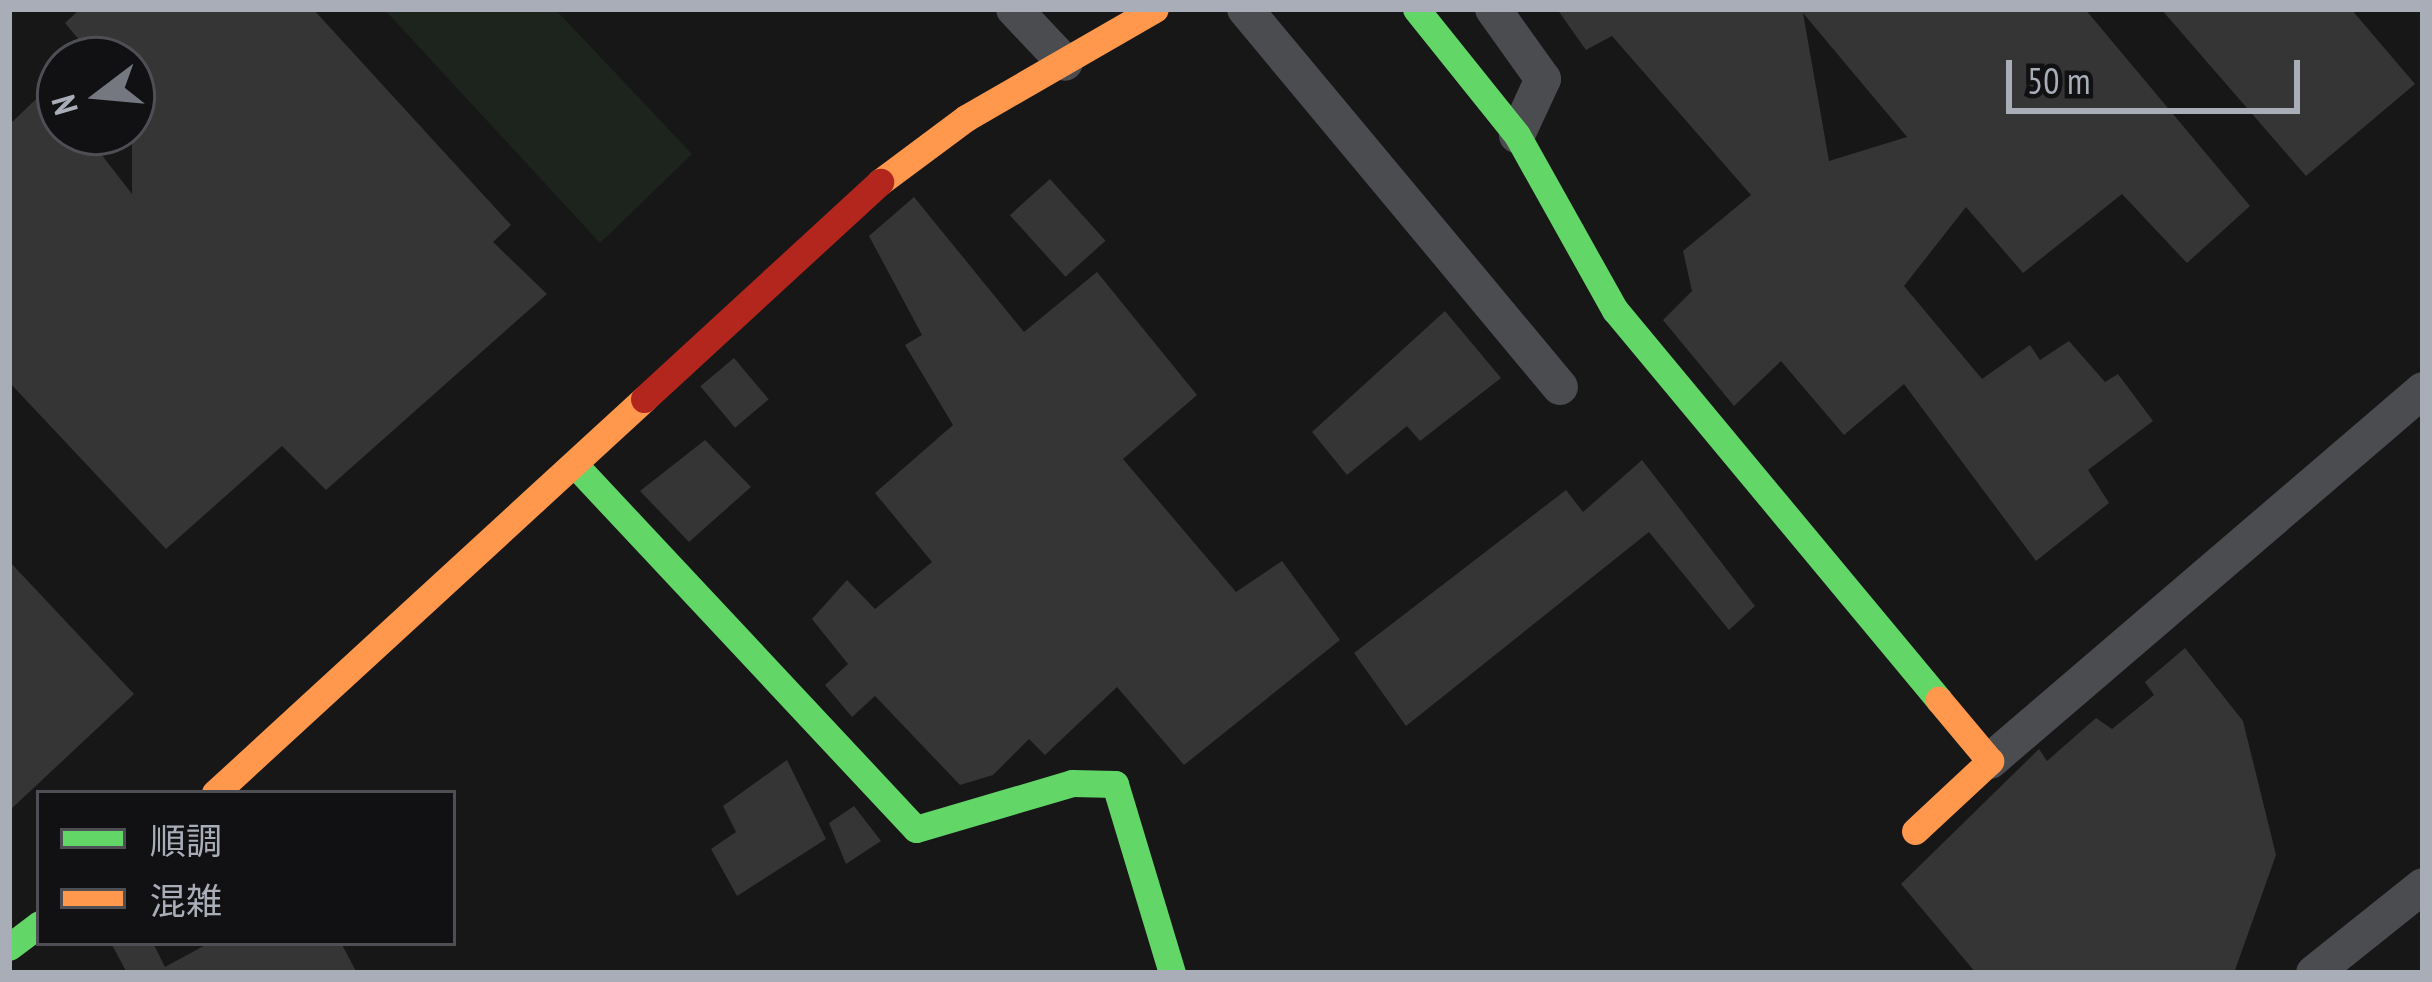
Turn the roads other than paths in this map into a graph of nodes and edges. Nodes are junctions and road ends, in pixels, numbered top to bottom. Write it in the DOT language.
graph roads {
  1 [pos="1014,9"];
  2 [pos="1155,9"];
  3 [pos="1246,9"];
  4 [pos="1415,9"];
  5 [pos="1493,9"];
  6 [pos="1065,63"];
  7 [pos="1516,135"];
  8 [pos="1560,387"];
  9 [pos="2423,390"];
  10 [pos="576,466"];
  11 [pos="1990,761"];
  12 [pos="218,790"];
  13 [pos="1915,831"];
  14 [pos="2423,886"];
  15 [pos="36,926"];
  16 [pos="9,947"];
  17 [pos="1172,973"];
  18 [pos="2314,973"];
  1 -- 6 [label="street"];
  2 -- 6 [label="street"];
  3 -- 8 [label="street"];
  4 -- 7 [label="street"];
  5 -- 7 [label="street"];
  6 -- 10 [label="street"];
  7 -- 11 [label="street"];
  9 -- 11 [label="street"];
  10 -- 12 [label="street"];
  10 -- 17 [label="street"];
  11 -- 13 [label="street"];
  14 -- 18 [label="street"];
  15 -- 16 [label="street"];
}
